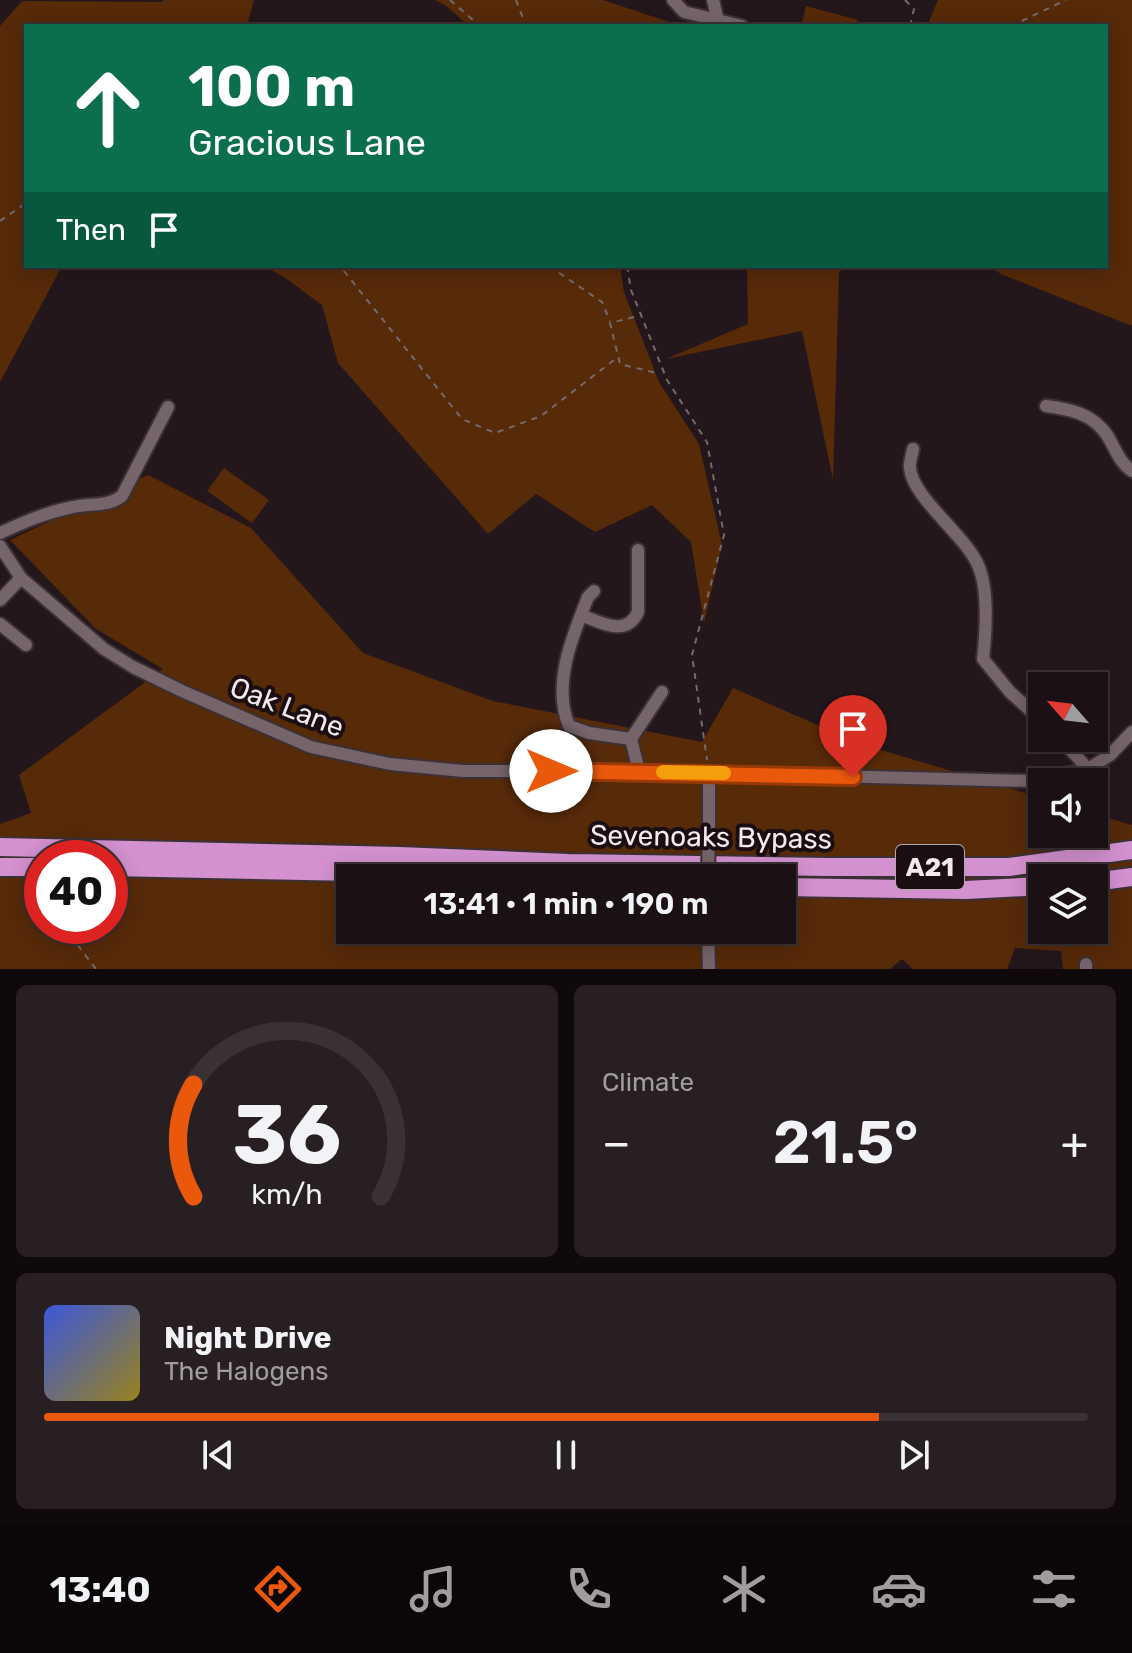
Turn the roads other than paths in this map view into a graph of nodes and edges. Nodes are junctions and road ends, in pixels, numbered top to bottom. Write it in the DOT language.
graph roads {
  1 [pos="673,0"];
  2 [pos="713,0"];
  3 [pos="718,21"];
  4 [pos="732,24"];
  5 [pos="1046,406"];
  6 [pos="168,407"];
  7 [pos="913,449"];
  8 [pos="1132,471"];
  9 [pos="0,533"];
  10 [pos="0,546"];
  11 [pos="638,550"];
  12 [pos="21,578"];
  13 [pos="594,591"];
  14 [pos="0,600"];
  15 [pos="581,615"];
  16 [pos="0,624"];
  17 [pos="26,645"];
  18 [pos="662,692"];
  19 [pos="1028,708"];
  20 [pos="1132,732"];
  21 [pos="631,739"];
  22 [pos="1073,752"];
  23 [pos="1087,768"];
  24 [pos="1090,768"];
  25 [pos="639,771"];
  26 [pos="709,773"];
  27 [pos="1028,781"];
  28 [pos="0,847"];
  29 [pos="1132,850"];
  30 [pos="708,864"];
  31 [pos="0,867"];
  32 [pos="24,867"];
  33 [pos="128,867"];
  34 [pos="336,872"];
  35 [pos="1132,877"];
  36 [pos="1108,880"];
  37 [pos="796,887"];
  38 [pos="1028,887"];
  39 [pos="707,944"];
  40 [pos="709,969"];
  1 -- 3 [label="street"];
  2 -- 3 [label="street"];
  3 -- 4 [label="street"];
  5 -- 8 [label="street"];
  6 -- 9 [label="street"];
  7 -- 19 [label="street"];
  10 -- 12 [label="street, Oak Lane"];
  11 -- 15 [label="street"];
  12 -- 14 [label="street"];
  12 -- 25 [label="street, Oak Lane"];
  13 -- 15 [label="street"];
  15 -- 21 [label="street"];
  16 -- 17 [label="street"];
  18 -- 21 [label="street"];
  20 -- 24 [label="street"];
  21 -- 25 [label="street"];
  22 -- 23 [label="street"];
  25 -- 26 [label="street, Oak Lane"];
  26 -- 27 [label="street, Oak Lane"];
  26 -- 30 [label="street, bridge"];
  28 -- 29 [label="highway, Sevenoaks Bypass / A21"];
  31 -- 32 [label="highway"];
  33 -- 34 [label="highway"];
  35 -- 36 [label="highway"];
  37 -- 38 [label="highway, Sevenoaks Bypass / A21"];
  39 -- 40 [label="street"];
}
